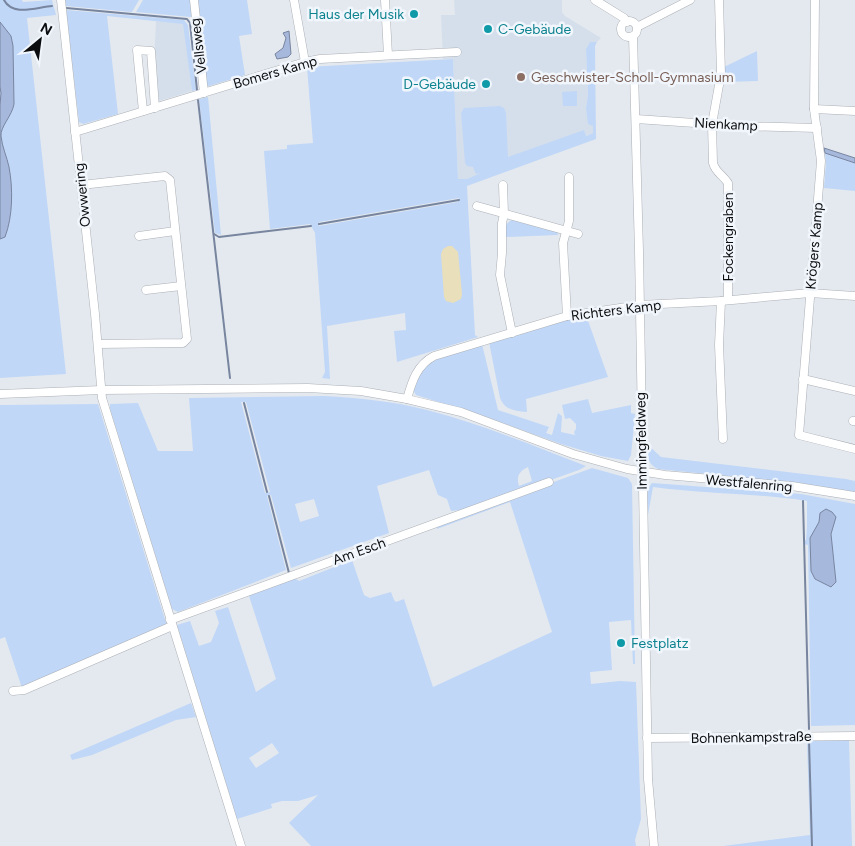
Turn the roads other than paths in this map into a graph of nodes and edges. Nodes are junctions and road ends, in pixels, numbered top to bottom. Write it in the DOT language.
graph roads {
  1 [pos="61,0"];
  2 [pos="194,0"];
  3 [pos="294,0"];
  4 [pos="385,0"];
  5 [pos="595,0"];
  6 [pos="690,0"];
  7 [pos="719,0"];
  8 [pos="815,0"];
  9 [pos="627,22"];
  10 [pos="637,27"];
  11 [pos="633,36"];
  12 [pos="457,52"];
  13 [pos="388,56"];
  14 [pos="305,62"];
  15 [pos="204,93"];
  16 [pos="155,108"];
  17 [pos="814,109"];
  18 [pos="143,111"];
  19 [pos="855,111"];
  20 [pos="636,119"];
  21 [pos="712,124"];
  22 [pos="817,128"];
  23 [pos="75,132"];
  24 [pos="569,177"];
  25 [pos="80,185"];
  26 [pos="503,186"];
  27 [pos="477,206"];
  28 [pos="504,214"];
  29 [pos="566,231"];
  30 [pos="175,232"];
  31 [pos="578,234"];
  32 [pos="140,236"];
  33 [pos="181,286"];
  34 [pos="146,290"];
  35 [pos="810,293"];
  36 [pos="855,296"];
  37 [pos="724,301"];
  38 [pos="640,305"];
  39 [pos="567,316"];
  40 [pos="512,333"];
  41 [pos="98,344"];
  42 [pos="803,379"];
  43 [pos="102,390"];
  44 [pos="855,391"];
  45 [pos="0,394"];
  46 [pos="407,398"];
  47 [pos="723,439"];
  48 [pos="855,449"];
  49 [pos="642,472"];
  50 [pos="548,482"];
  51 [pos="855,496"];
  52 [pos="171,623"];
  53 [pos="14,691"];
  54 [pos="855,736"];
  55 [pos="648,738"];
  56 [pos="241,846"];
  57 [pos="654,846"];
  1 -- 23 [label="street, Owwering"];
  2 -- 15 [label="street, Vellsweg"];
  3 -- 14 [label="street"];
  4 -- 13 [label="street"];
  5 -- 9 [label="street"];
  6 -- 10 [label="street"];
  7 -- 21 [label="street, Fockengraben"];
  8 -- 17 [label="street, Krögers Kamp"];
  9 -- 10 [label="street"];
  9 -- 11 [label="street"];
  10 -- 11 [label="street"];
  11 -- 20 [label="street, Immingfeldweg"];
  12 -- 13 [label="street, Bomers Kamp"];
  13 -- 14 [label="street, Bomers Kamp"];
  14 -- 15 [label="street, Bomers Kamp"];
  15 -- 16 [label="street, Bomers Kamp"];
  16 -- 18 [label="street, Bomers Kamp"];
  16 -- 18 [label="street"];
  17 -- 19 [label="street"];
  17 -- 22 [label="street, Krögers Kamp"];
  18 -- 23 [label="street, Bomers Kamp"];
  20 -- 21 [label="street, Nienkamp"];
  20 -- 38 [label="street, Immingfeldweg"];
  21 -- 22 [label="street, Nienkamp"];
  21 -- 37 [label="street, Fockengraben"];
  22 -- 35 [label="street, Krögers Kamp"];
  23 -- 25 [label="street, Owwering"];
  24 -- 29 [label="street"];
  25 -- 30 [label="street"];
  25 -- 41 [label="street, Owwering"];
  26 -- 28 [label="street"];
  27 -- 28 [label="street"];
  28 -- 29 [label="street"];
  28 -- 40 [label="street"];
  29 -- 31 [label="street"];
  29 -- 39 [label="street"];
  30 -- 32 [label="street"];
  30 -- 33 [label="street"];
  33 -- 34 [label="street"];
  33 -- 41 [label="street"];
  35 -- 36 [label="street, Richters Kamp"];
  35 -- 37 [label="street, Richters Kamp"];
  35 -- 42 [label="street, Krögers Kamp"];
  37 -- 38 [label="street, Richters Kamp"];
  37 -- 47 [label="street, Fockengraben"];
  38 -- 39 [label="street, Richters Kamp"];
  38 -- 49 [label="street, Immingfeldweg"];
  39 -- 40 [label="street, Richters Kamp"];
  40 -- 46 [label="street, Richters Kamp"];
  41 -- 43 [label="street, Owwering"];
  42 -- 44 [label="street"];
  42 -- 48 [label="street, Krögers Kamp"];
  43 -- 45 [label="street, Westfalenring"];
  43 -- 46 [label="street, Westfalenring"];
  43 -- 52 [label="street"];
  46 -- 49 [label="street, Westfalenring"];
  49 -- 51 [label="street, Westfalenring"];
  49 -- 55 [label="street, Immingfeldweg"];
  50 -- 52 [label="street, Am Esch"];
  52 -- 53 [label="street, Am Esch"];
  52 -- 56 [label="street"];
  54 -- 55 [label="street, Bohnenkampstraße"];
  55 -- 57 [label="street, Immingfeldweg"];
}
